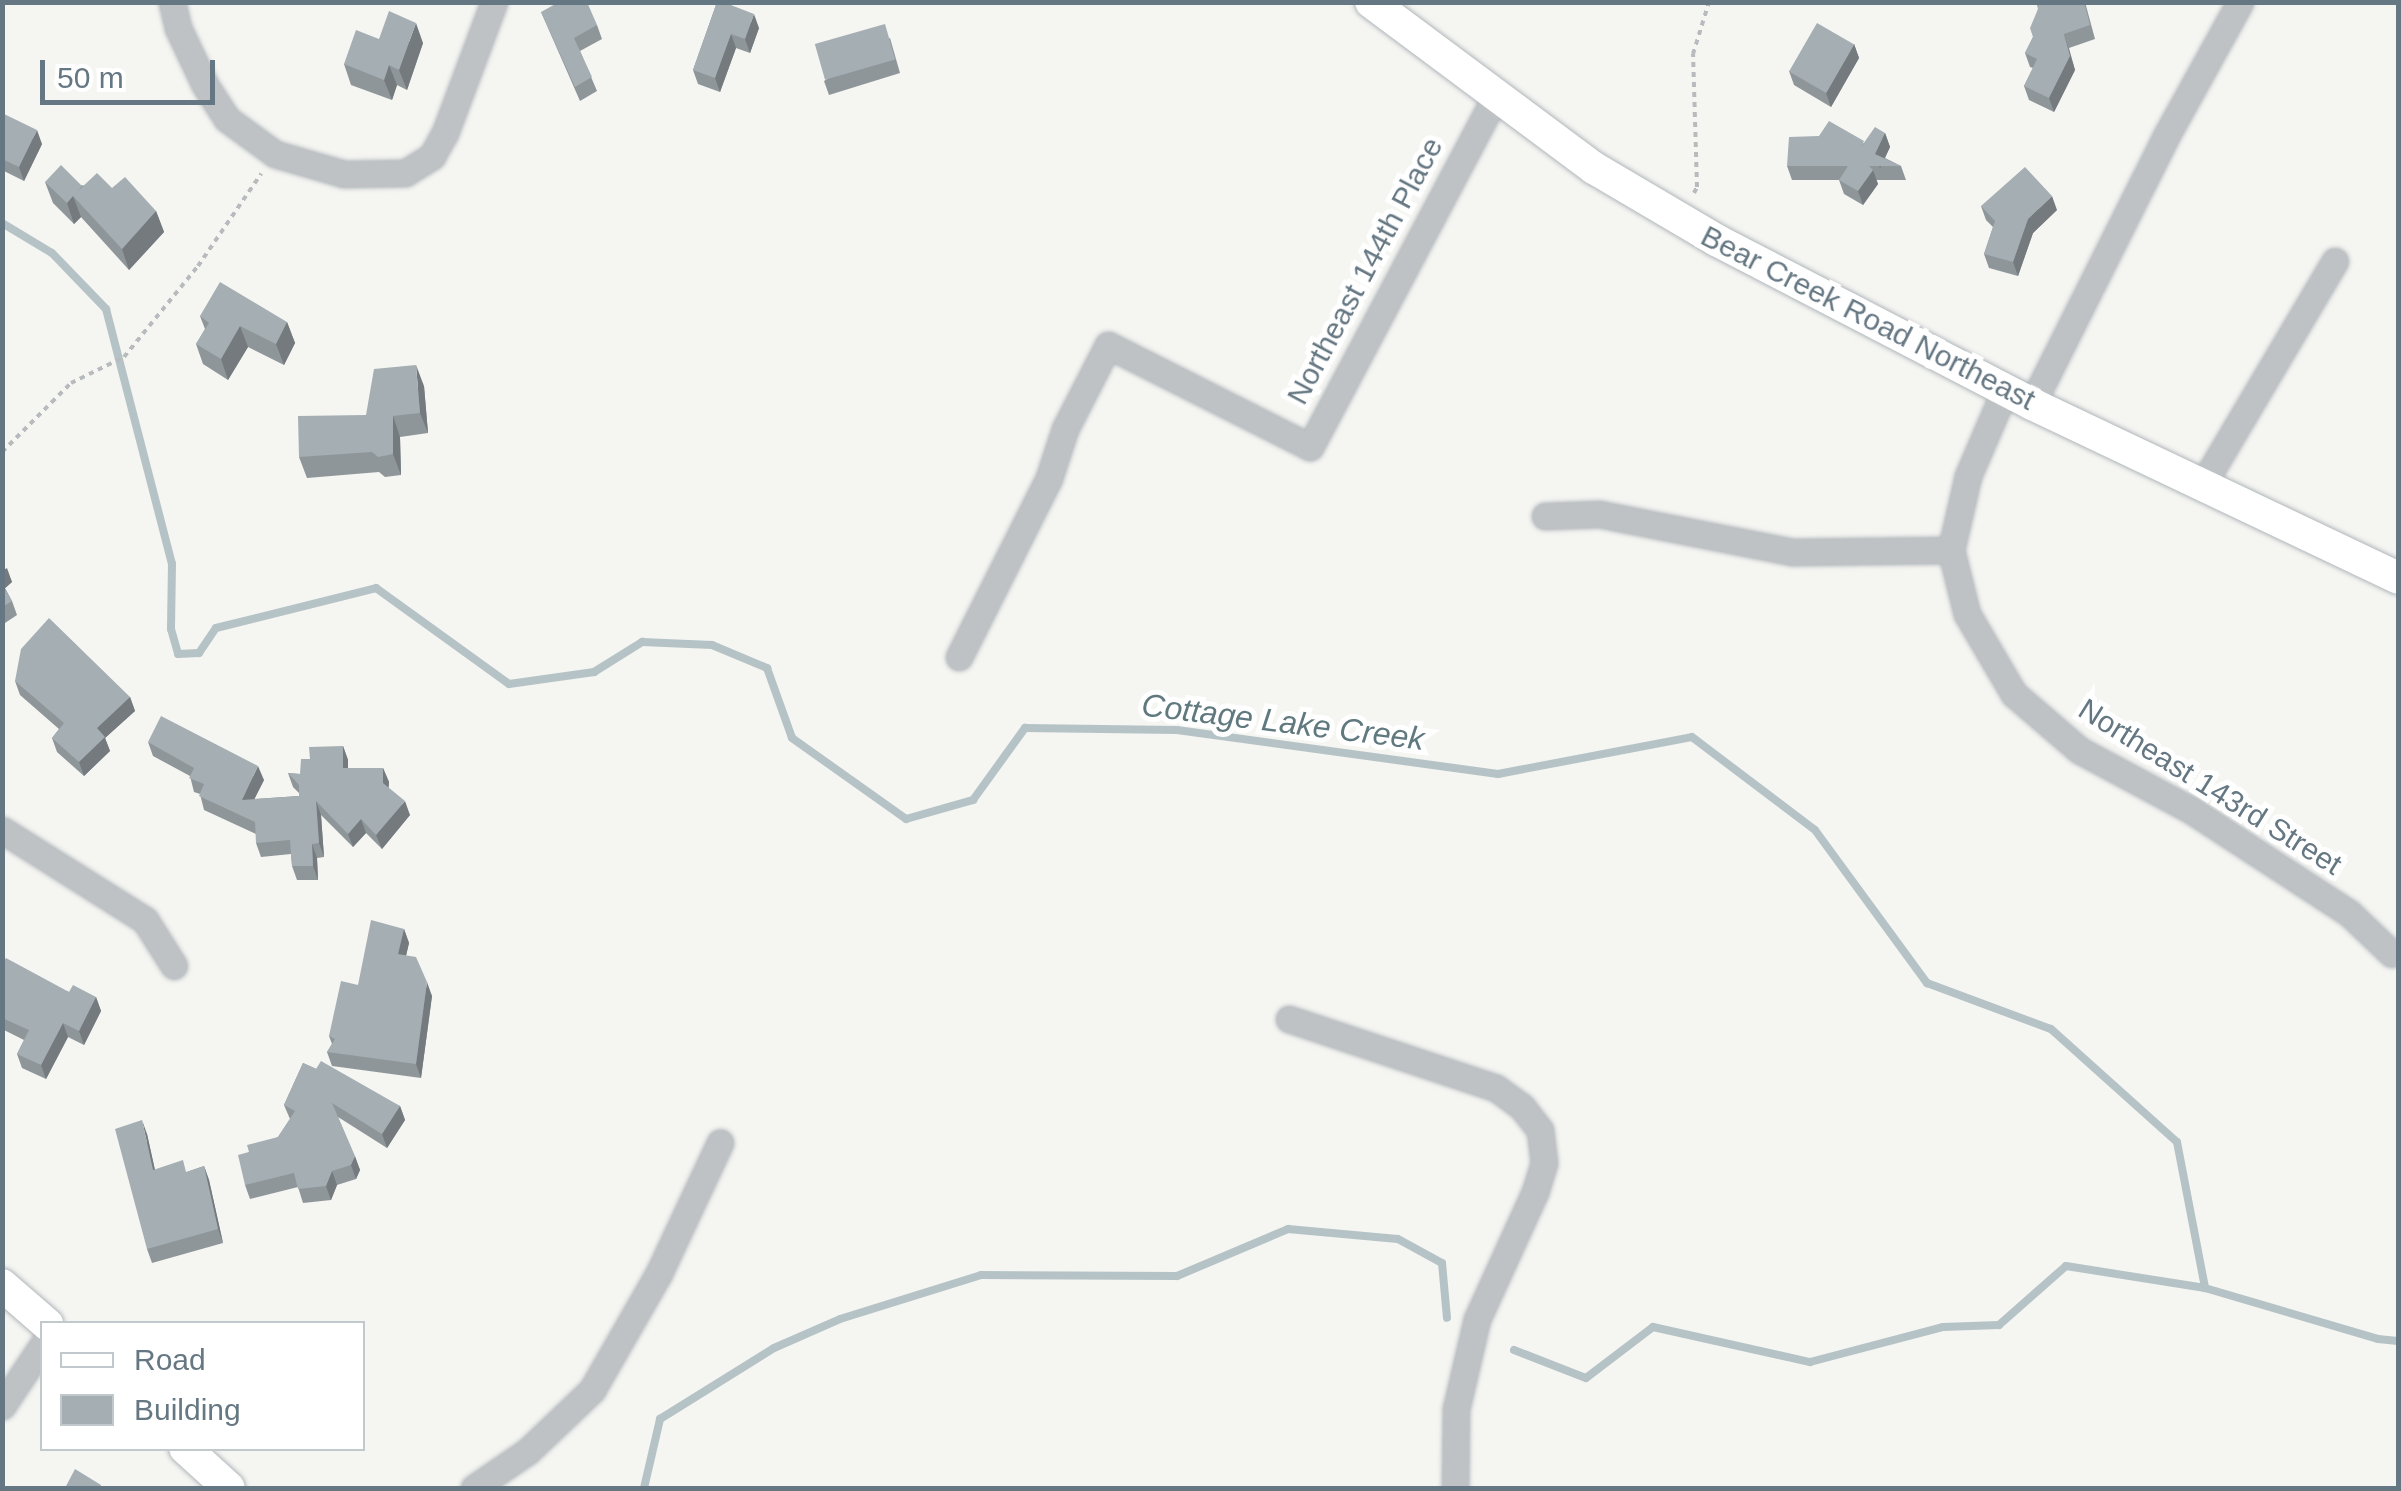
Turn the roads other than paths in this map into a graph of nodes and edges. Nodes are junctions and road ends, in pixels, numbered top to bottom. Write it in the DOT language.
graph roads {
  1 [pos="172,2"];
  2 [pos="494,2"];
  3 [pos="1371,2"];
  4 [pos="2240,2"];
  5 [pos="1495,97"];
  6 [pos="2335,262"];
  7 [pos="2018,397"];
  8 [pos="2203,484"];
  9 [pos="1546,516"];
  10 [pos="1951,550"];
  11 [pos="2398,578"];
  12 [pos="959,657"];
  13 [pos="2,830"];
  14 [pos="2392,954"];
  15 [pos="174,966"];
  16 [pos="1289,1019"];
  17 [pos="720,1143"];
  18 [pos="7,1299"];
  19 [pos="42,1321"];
  20 [pos="40,1349"];
  21 [pos="2,1406"];
  22 [pos="188,1451"];
  23 [pos="230,1488"];
  24 [pos="474,1488"];
  25 [pos="1456,1488"];
  1 -- 2 [label="street"];
  3 -- 5 [label="street, Bear Creek Road Northeast"];
  4 -- 7 [label="street, Northeast 143rd Street"];
  5 -- 7 [label="street, Bear Creek Road Northeast"];
  5 -- 12 [label="street, Northeast 144th Place"];
  6 -- 8 [label="street"];
  7 -- 8 [label="street, Bear Creek Road Northeast"];
  7 -- 10 [label="street, Northeast 143rd Street"];
  8 -- 11 [label="street, Bear Creek Road Northeast"];
  9 -- 10 [label="street"];
  10 -- 14 [label="street, Northeast 143rd Street"];
  13 -- 15 [label="street"];
  16 -- 25 [label="street"];
  17 -- 24 [label="street"];
  18 -- 19 [label="street"];
  20 -- 21 [label="street"];
  22 -- 23 [label="street"];
}
